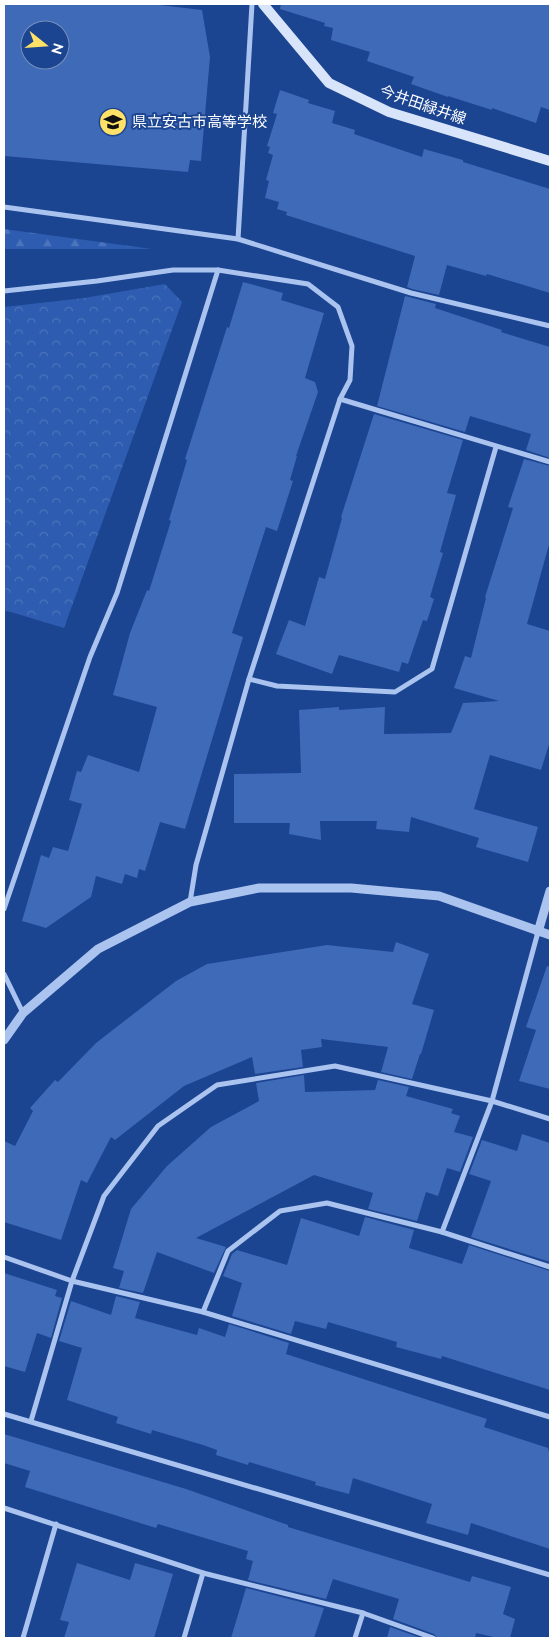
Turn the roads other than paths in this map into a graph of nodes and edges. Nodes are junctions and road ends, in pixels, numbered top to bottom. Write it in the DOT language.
graph roads {
  1 [pos="252,4"];
  2 [pos="263,4"];
  3 [pos="550,162"];
  4 [pos="4,207"];
  5 [pos="238,239"];
  6 [pos="218,270"];
  7 [pos="4,291"];
  8 [pos="550,326"];
  9 [pos="340,399"];
  10 [pos="496,446"];
  11 [pos="550,462"];
  12 [pos="248,679"];
  13 [pos="550,891"];
  14 [pos="190,902"];
  15 [pos="4,908"];
  16 [pos="538,932"];
  17 [pos="550,935"];
  18 [pos="4,974"];
  19 [pos="23,1013"];
  20 [pos="4,1040"];
  21 [pos="492,1101"];
  22 [pos="550,1119"];
  23 [pos="442,1232"];
  24 [pos="4,1258"];
  25 [pos="550,1267"];
  26 [pos="72,1281"];
  27 [pos="203,1312"];
  28 [pos="4,1414"];
  29 [pos="550,1417"];
  30 [pos="31,1421"];
  31 [pos="4,1508"];
  32 [pos="56,1524"];
  33 [pos="203,1573"];
  34 [pos="550,1575"];
  35 [pos="363,1612"];
  36 [pos="23,1638"];
  37 [pos="184,1638"];
  38 [pos="355,1638"];
  39 [pos="433,1638"];
  1 -- 5 [label="street"];
  2 -- 3 [label="main road, 今井田緑井線"];
  4 -- 5 [label="street"];
  5 -- 8 [label="street"];
  6 -- 7 [label="street"];
  6 -- 9 [label="street"];
  6 -- 15 [label="street"];
  9 -- 10 [label="street"];
  9 -- 12 [label="street"];
  10 -- 11 [label="street"];
  10 -- 12 [label="street"];
  12 -- 14 [label="street"];
  13 -- 16 [label="street"];
  14 -- 16 [label="street"];
  14 -- 19 [label="street"];
  16 -- 17 [label="street"];
  16 -- 21 [label="street"];
  18 -- 19 [label="street"];
  19 -- 20 [label="street"];
  21 -- 22 [label="street"];
  21 -- 23 [label="street"];
  21 -- 26 [label="street"];
  23 -- 25 [label="street"];
  23 -- 27 [label="street"];
  24 -- 26 [label="street"];
  26 -- 27 [label="street"];
  26 -- 30 [label="street"];
  27 -- 29 [label="street"];
  28 -- 30 [label="street"];
  30 -- 34 [label="street"];
  31 -- 32 [label="street"];
  32 -- 33 [label="street"];
  32 -- 36 [label="street"];
  33 -- 35 [label="street"];
  33 -- 37 [label="street"];
  35 -- 38 [label="street"];
  35 -- 39 [label="street"];
}
